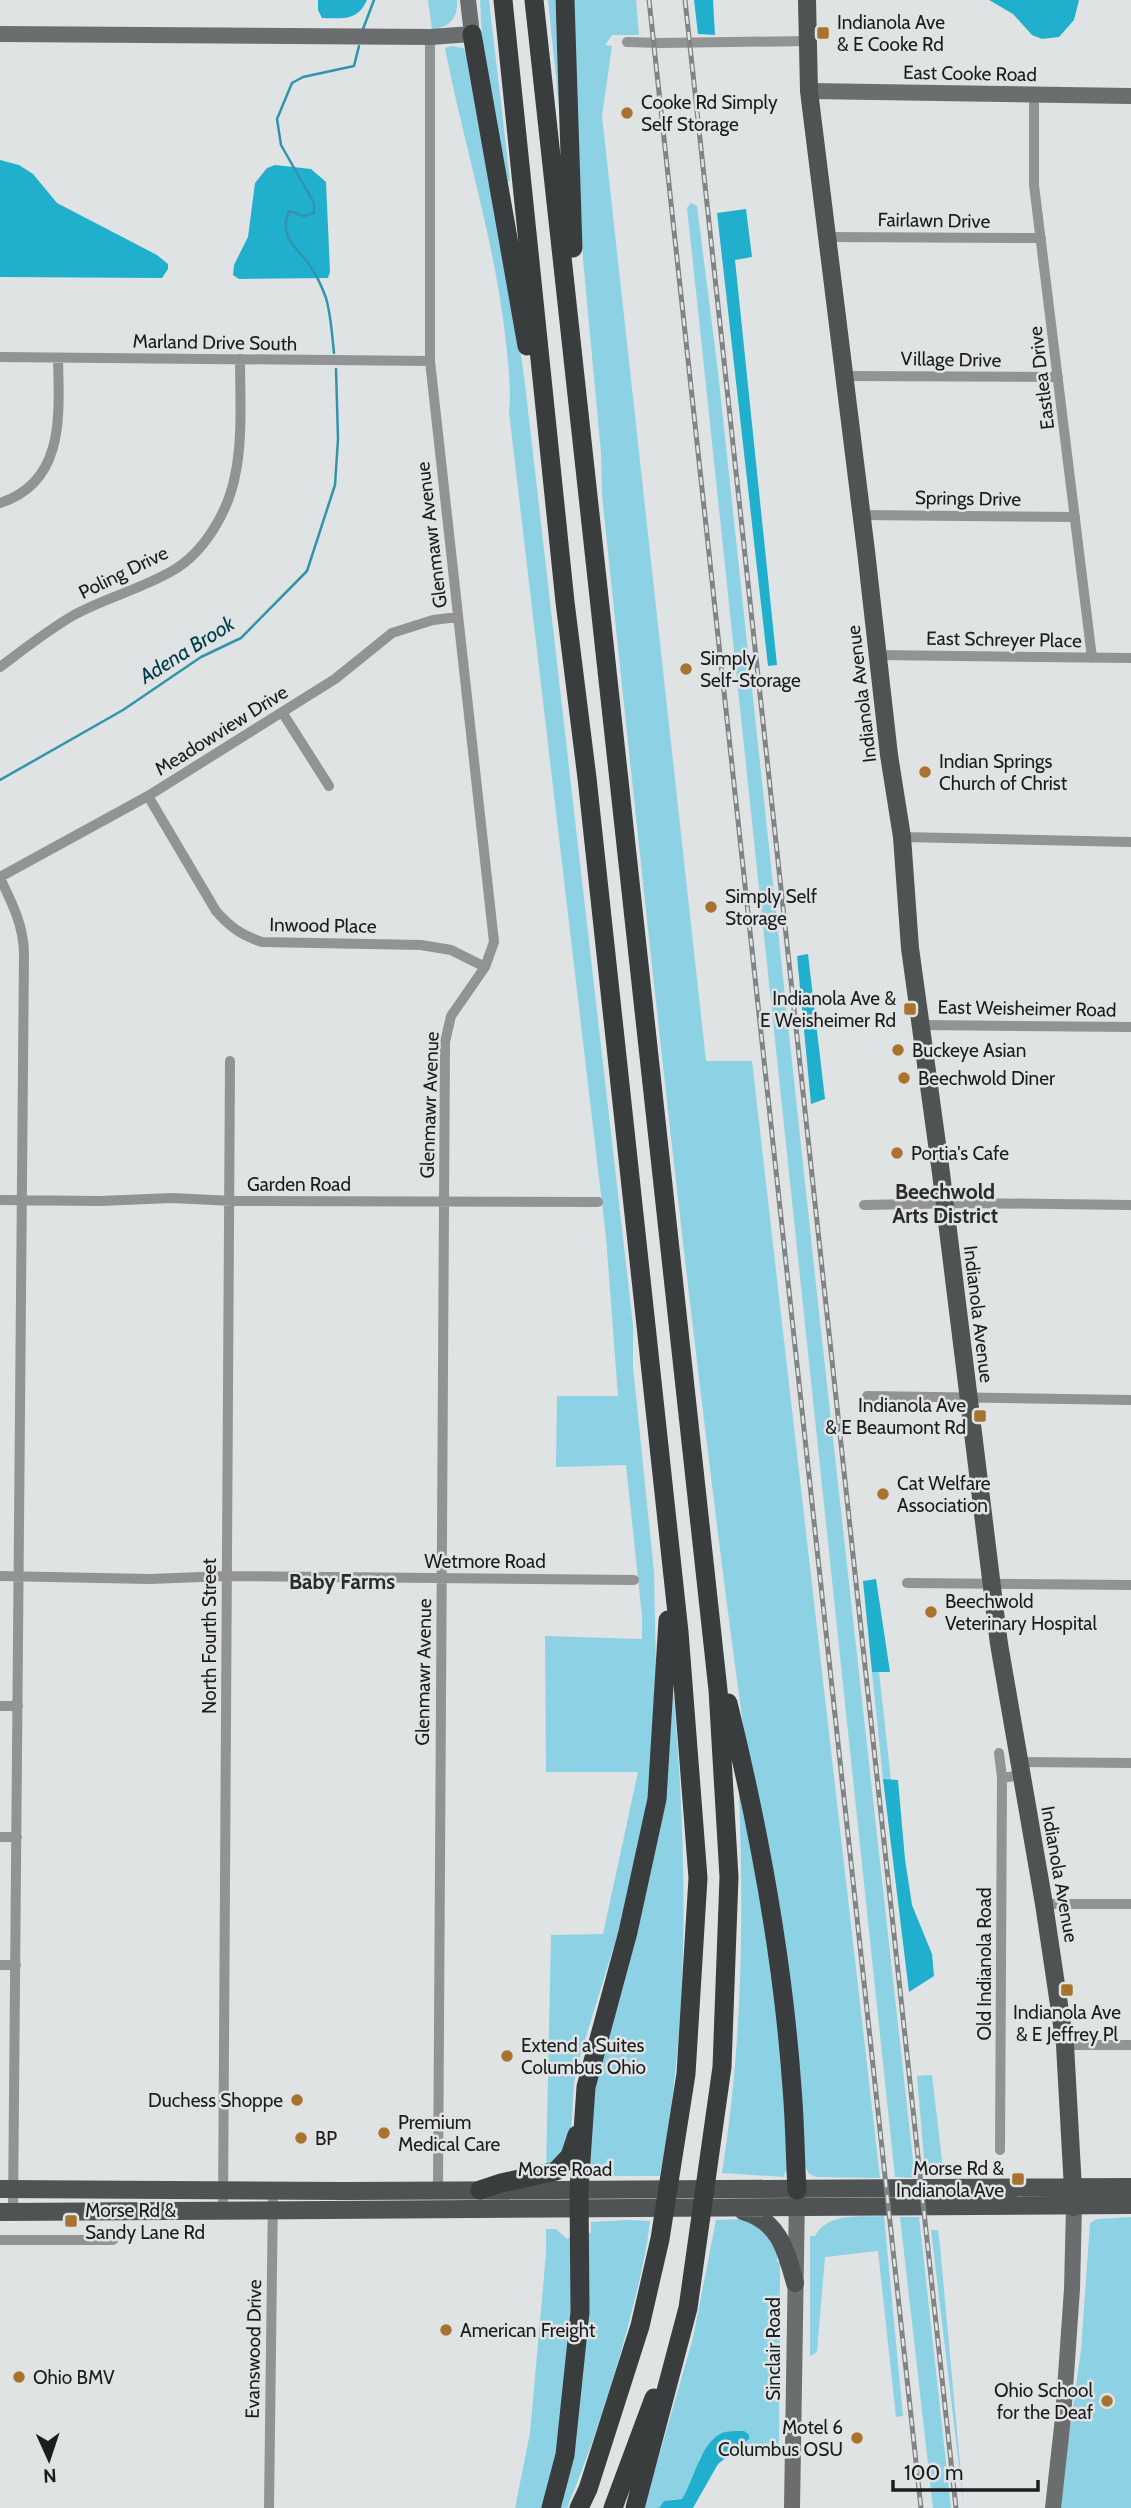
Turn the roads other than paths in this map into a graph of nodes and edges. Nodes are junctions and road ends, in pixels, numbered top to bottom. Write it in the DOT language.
graph roads {
  1 [pos="468,0"];
  2 [pos="503,0"];
  3 [pos="534,0"];
  4 [pos="565,0"];
  5 [pos="807,0"];
  6 [pos="0,34"];
  7 [pos="472,34"];
  8 [pos="430,37"];
  9 [pos="627,41"];
  10 [pos="808,41"];
  11 [pos="809,92"];
  12 [pos="1034,94"];
  13 [pos="1131,96"];
  14 [pos="827,237"];
  15 [pos="1041,238"];
  16 [pos="0,357"];
  17 [pos="58,358"];
  18 [pos="240,359"];
  19 [pos="430,362"];
  20 [pos="843,376"];
  21 [pos="1058,377"];
  22 [pos="582,431"];
  23 [pos="552,475"];
  24 [pos="0,503"];
  25 [pos="860,515"];
  26 [pos="1075,517"];
  27 [pos="458,617"];
  28 [pos="877,655"];
  29 [pos="1092,657"];
  30 [pos="1131,658"];
  31 [pos="0,667"];
  32 [pos="282,712"];
  33 [pos="330,786"];
  34 [pos="148,796"];
  35 [pos="902,837"];
  36 [pos="1131,842"];
  37 [pos="0,877"];
  38 [pos="485,967"];
  39 [pos="922,1025"];
  40 [pos="1131,1027"];
  41 [pos="230,1061"];
  42 [pos="0,1200"];
  43 [pos="230,1200"];
  44 [pos="21,1201"];
  45 [pos="598,1202"];
  46 [pos="444,1203"];
  47 [pos="945,1203"];
  48 [pos="864,1205"];
  49 [pos="1131,1205"];
  50 [pos="867,1396"];
  51 [pos="968,1398"];
  52 [pos="1131,1399"];
  53 [pos="669,1535"];
  54 [pos="0,1576"];
  55 [pos="18,1576"];
  56 [pos="227,1576"];
  57 [pos="442,1579"];
  58 [pos="634,1580"];
  59 [pos="906,1583"];
  60 [pos="991,1584"];
  61 [pos="1131,1585"];
  62 [pos="713,1639"];
  63 [pos="0,1706"];
  64 [pos="18,1706"];
  65 [pos="999,1753"];
  66 [pos="1131,1763"];
  67 [pos="1020,1769"];
  68 [pos="1002,1778"];
  69 [pos="0,1837"];
  70 [pos="17,1837"];
  71 [pos="1044,1904"];
  72 [pos="1131,1904"];
  73 [pos="0,1965"];
  74 [pos="16,1965"];
  75 [pos="1065,2045"];
  76 [pos="1131,2045"];
  77 [pos="583,2126"];
  78 [pos="1000,2150"];
  79 [pos="1131,2187"];
  80 [pos="7,2189"];
  81 [pos="223,2190"];
  82 [pos="480,2190"];
  83 [pos="272,2191"];
  84 [pos="438,2191"];
  85 [pos="1073,2198"];
  86 [pos="580,2199"];
  87 [pos="797,2199"];
  88 [pos="1131,2205"];
  89 [pos="730,2207"];
  90 [pos="273,2210"];
  91 [pos="359,2210"];
  92 [pos="223,2211"];
  93 [pos="7,2212"];
  94 [pos="0,2240"];
  95 [pos="113,2240"];
  96 [pos="697,2242"];
  97 [pos="795,2283"];
  98 [pos="269,2508"];
  99 [pos="551,2508"];
  100 [pos="579,2508"];
  101 [pos="613,2508"];
  102 [pos="635,2508"];
  103 [pos="792,2508"];
  104 [pos="1053,2508"];
  1 -- 7 [label="main road"];
  2 -- 23 [label="highway"];
  3 -- 22 [label="highway"];
  4 -- 22 [label="highway"];
  5 -- 10 [label="main road, Indianola Avenue"];
  6 -- 8 [label="main road"];
  7 -- 8 [label="main road"];
  7 -- 23 [label="highway"];
  8 -- 19 [label="street, Glenmawr Avenue"];
  9 -- 10 [label="street"];
  10 -- 11 [label="main road, Indianola Avenue"];
  11 -- 12 [label="main road, East Cooke Road"];
  11 -- 14 [label="main road, Indianola Avenue"];
  12 -- 13 [label="main road, East Cooke Road"];
  12 -- 15 [label="street, Eastlea Drive"];
  14 -- 15 [label="street, Fairlawn Drive"];
  14 -- 20 [label="main road, Indianola Avenue"];
  15 -- 21 [label="street, Eastlea Drive"];
  16 -- 17 [label="street, Marland Drive South"];
  17 -- 18 [label="street, Marland Drive South"];
  17 -- 24 [label="street"];
  18 -- 19 [label="street, Marland Drive South"];
  18 -- 31 [label="street, Poling Drive"];
  19 -- 27 [label="street, Glenmawr Avenue"];
  20 -- 21 [label="street, Village Drive"];
  20 -- 25 [label="main road, Indianola Avenue"];
  21 -- 26 [label="street, Eastlea Drive"];
  22 -- 62 [label="highway"];
  23 -- 53 [label="highway"];
  25 -- 26 [label="street, Springs Drive"];
  25 -- 28 [label="main road, Indianola Avenue"];
  26 -- 29 [label="street, Eastlea Drive"];
  27 -- 32 [label="street, Meadowview Drive"];
  27 -- 38 [label="street, Glenmawr Avenue"];
  28 -- 29 [label="street, East Schreyer Place"];
  28 -- 35 [label="main road, Indianola Avenue"];
  29 -- 30 [label="street, East Schreyer Place"];
  32 -- 33 [label="street"];
  32 -- 34 [label="street, Meadowview Drive"];
  34 -- 37 [label="street, Meadowview Drive"];
  34 -- 38 [label="street, Inwood Place"];
  35 -- 36 [label="street"];
  35 -- 39 [label="main road, Indianola Avenue"];
  37 -- 44 [label="street"];
  38 -- 46 [label="street, Glenmawr Avenue"];
  39 -- 40 [label="street, East Weisheimer Road"];
  39 -- 47 [label="main road, Indianola Avenue"];
  41 -- 43 [label="street, North Fourth Street"];
  42 -- 44 [label="street, Garden Road"];
  43 -- 44 [label="street, Garden Road"];
  43 -- 46 [label="street, Garden Road"];
  43 -- 56 [label="street, North Fourth Street"];
  44 -- 55 [label="street"];
  45 -- 46 [label="street, Garden Road"];
  46 -- 57 [label="street, Glenmawr Avenue"];
  47 -- 48 [label="street"];
  47 -- 49 [label="street"];
  47 -- 51 [label="main road, Indianola Avenue"];
  50 -- 51 [label="street"];
  51 -- 52 [label="street"];
  51 -- 60 [label="main road, Indianola Avenue"];
  53 -- 77 [label="highway"];
  53 -- 100 [label="highway"];
  54 -- 55 [label="street, Wetmore Road"];
  55 -- 56 [label="street, Wetmore Road"];
  55 -- 64 [label="street"];
  56 -- 57 [label="street, Wetmore Road"];
  56 -- 81 [label="street, North Fourth Street"];
  57 -- 58 [label="street, Wetmore Road"];
  57 -- 84 [label="street, Glenmawr Avenue"];
  59 -- 60 [label="street"];
  60 -- 61 [label="street"];
  60 -- 67 [label="main road, Indianola Avenue"];
  62 -- 87 [label="highway"];
  62 -- 96 [label="highway"];
  63 -- 64 [label="street"];
  64 -- 70 [label="street"];
  65 -- 68 [label="street, Old Indianola Road"];
  66 -- 67 [label="street"];
  67 -- 68 [label="street"];
  67 -- 71 [label="main road, Indianola Avenue"];
  68 -- 78 [label="street, Old Indianola Road"];
  69 -- 70 [label="street"];
  70 -- 74 [label="street"];
  71 -- 72 [label="street"];
  71 -- 75 [label="main road, Indianola Avenue"];
  73 -- 74 [label="street"];
  74 -- 80 [label="street"];
  75 -- 76 [label="street"];
  75 -- 85 [label="main road, Indianola Avenue"];
  77 -- 82 [label="highway"];
  77 -- 86 [label="highway"];
  79 -- 85 [label="main road, Morse Road"];
  80 -- 81 [label="main road, Morse Road"];
  80 -- 93 [label="street"];
  81 -- 83 [label="main road, Morse Road"];
  81 -- 92 [label="street, North Fourth Street"];
  82 -- 84 [label="main road, Morse Road"];
  82 -- 86 [label="main road, Morse Road"];
  83 -- 84 [label="main road, Morse Road"];
  83 -- 90 [label="street, Evanswood Drive"];
  84 -- 91 [label="main road"];
  85 -- 87 [label="main road, Morse Road"];
  85 -- 88 [label="main road, Morse Road"];
  85 -- 104 [label="main road, Indianola Avenue"];
  86 -- 87 [label="main road, Morse Road"];
  86 -- 89 [label="main road, Morse Road"];
  86 -- 91 [label="main road, Morse Road"];
  86 -- 99 [label="highway"];
  87 -- 89 [label="main road, Morse Road"];
  87 -- 97 [label="main road, Sinclair Road"];
  89 -- 97 [label="main road"];
  90 -- 91 [label="main road, Morse Road"];
  90 -- 92 [label="main road, Morse Road"];
  90 -- 98 [label="street, Evanswood Drive"];
  92 -- 93 [label="main road, Morse Road"];
  94 -- 95 [label="street"];
  96 -- 101 [label="highway"];
  96 -- 102 [label="highway"];
  97 -- 103 [label="main road, Sinclair Road"];
}
